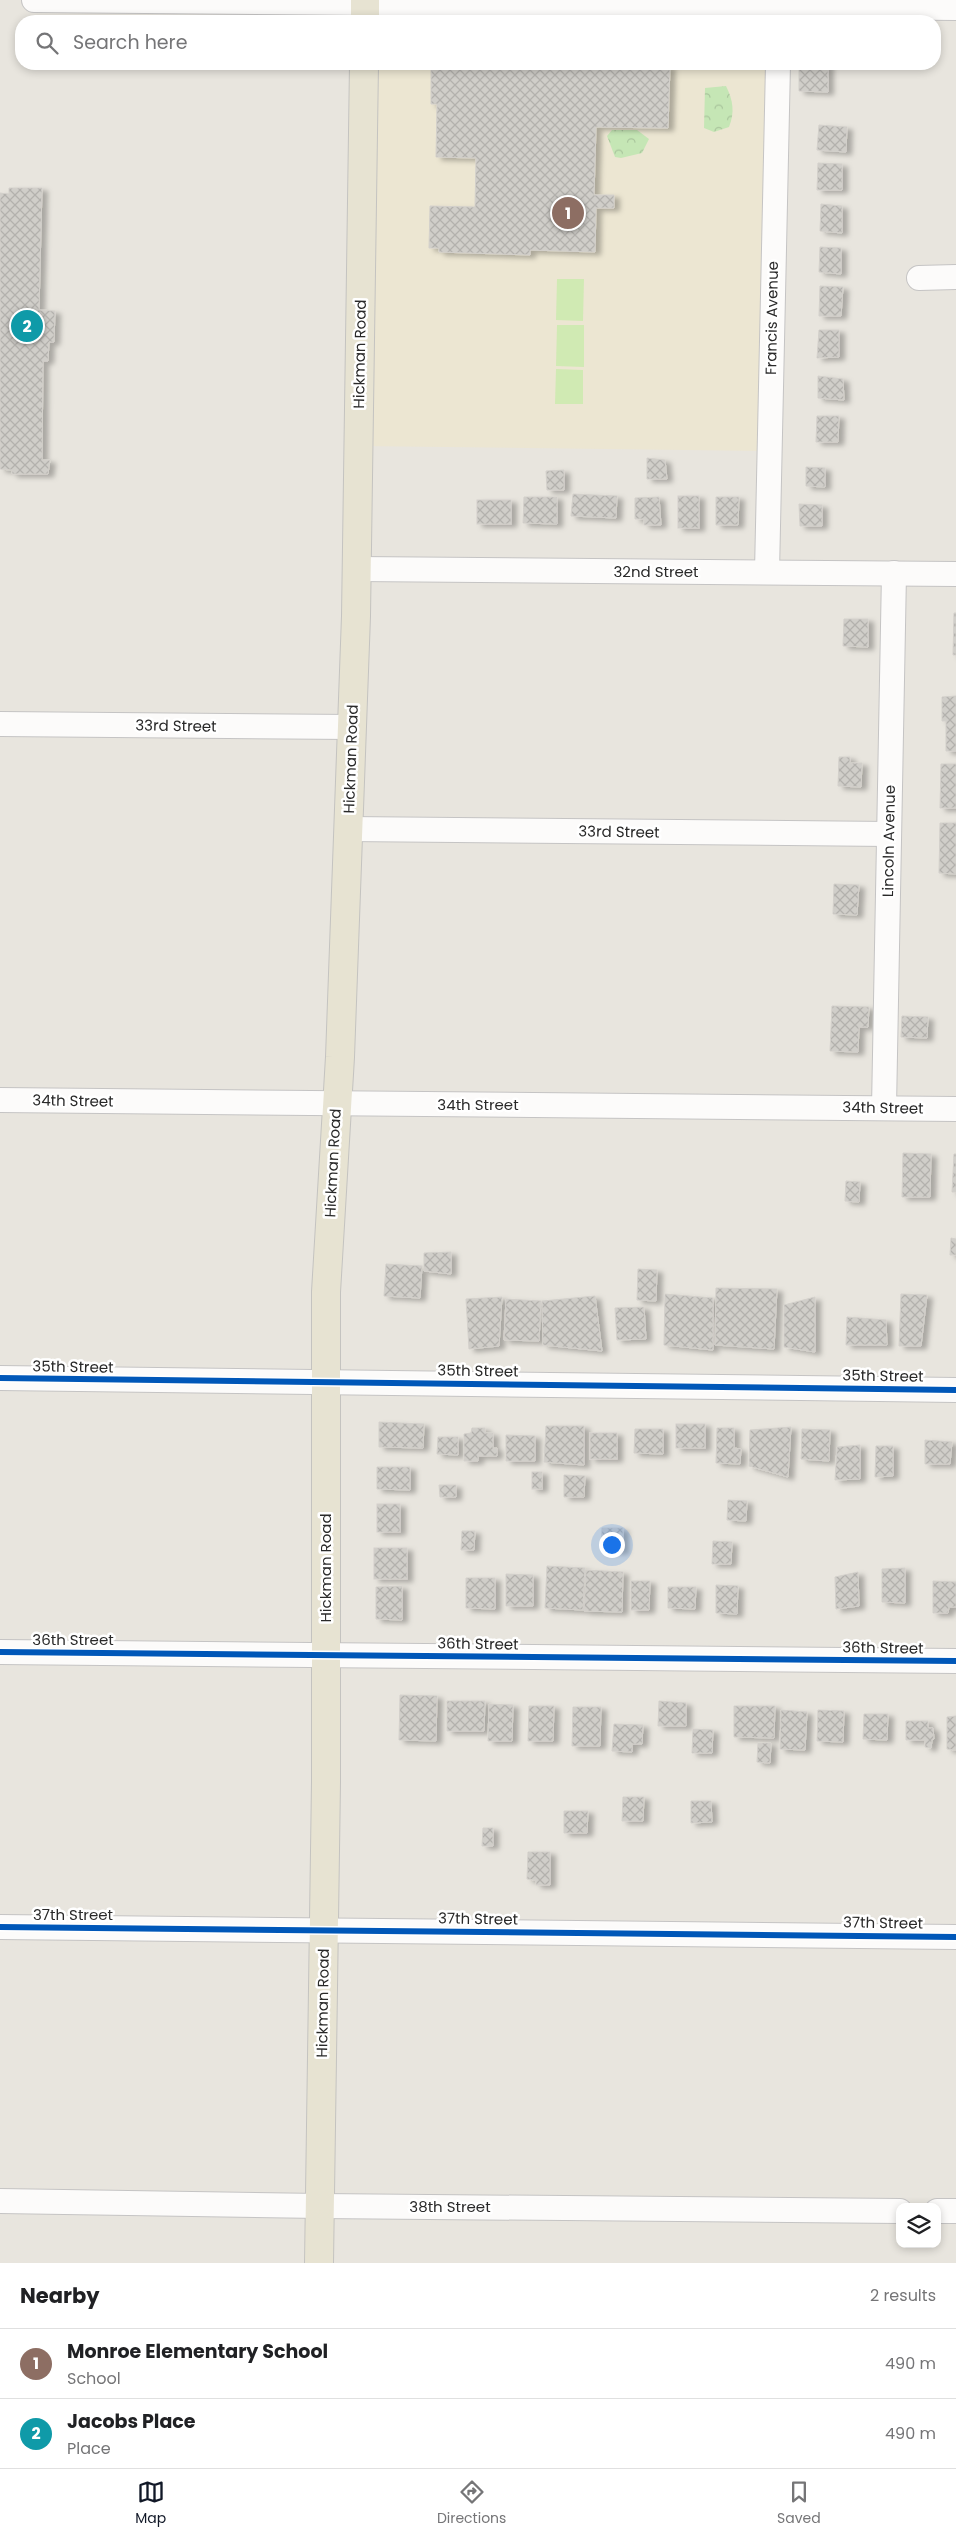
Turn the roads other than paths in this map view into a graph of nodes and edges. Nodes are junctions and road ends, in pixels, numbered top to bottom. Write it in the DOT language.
graph roads {
  1 [pos="34,0"];
  2 [pos="863,4"];
  3 [pos="365,8"];
  4 [pos="956,8"];
  5 [pos="779,14"];
  6 [pos="364,70"];
  7 [pos="778,70"];
  8 [pos="956,277"];
  9 [pos="919,278"];
  10 [pos="357,569"];
  11 [pos="767,572"];
  12 [pos="894,573"];
  13 [pos="956,574"];
  14 [pos="0,724"];
  15 [pos="352,727"];
  16 [pos="348,829"];
  17 [pos="889,834"];
  18 [pos="0,1100"];
  19 [pos="337,1104"];
  20 [pos="884,1108"];
  21 [pos="956,1109"];
  22 [pos="0,1378"];
  23 [pos="326,1382"];
  24 [pos="956,1390"];
  25 [pos="0,1652"];
  26 [pos="326,1654"];
  27 [pos="956,1662"];
  28 [pos="0,1927"];
  29 [pos="324,1930"];
  30 [pos="956,1937"];
  31 [pos="0,2201"];
  32 [pos="320,2206"];
  33 [pos="896,2211"];
  34 [pos="941,2211"];
  35 [pos="956,2212"];
  36 [pos="319,2263"];
  1 -- 3 [label="street"];
  2 -- 4 [label="street"];
  2 -- 5 [label="street"];
  3 -- 5 [label="street"];
  6 -- 10 [label="main road, Hickman Road"];
  7 -- 11 [label="street, Francis Avenue"];
  8 -- 9 [label="street"];
  10 -- 11 [label="street, 32nd Street"];
  10 -- 15 [label="main road, Hickman Road"];
  11 -- 12 [label="street, 32nd Street"];
  12 -- 13 [label="street, 32nd Street"];
  12 -- 17 [label="street, Lincoln Avenue"];
  14 -- 15 [label="street, 33rd Street"];
  15 -- 16 [label="main road, Hickman Road"];
  16 -- 17 [label="street, 33rd Street"];
  16 -- 19 [label="main road, Hickman Road"];
  17 -- 20 [label="street, Lincoln Avenue"];
  18 -- 19 [label="street, 34th Street"];
  19 -- 20 [label="street, 34th Street"];
  19 -- 23 [label="main road, Hickman Road"];
  20 -- 21 [label="street, 34th Street"];
  22 -- 23 [label="street, 35th Street"];
  23 -- 24 [label="street, 35th Street"];
  23 -- 26 [label="main road, Hickman Road"];
  25 -- 26 [label="street, 36th Street"];
  26 -- 27 [label="street, 36th Street"];
  26 -- 29 [label="main road, Hickman Road"];
  28 -- 29 [label="street, 37th Street"];
  29 -- 30 [label="street, 37th Street"];
  29 -- 32 [label="main road, Hickman Road"];
  31 -- 32 [label="street, 38th Street"];
  32 -- 33 [label="street, 38th Street"];
  32 -- 36 [label="main road, Hickman Road"];
  34 -- 35 [label="street"];
}
